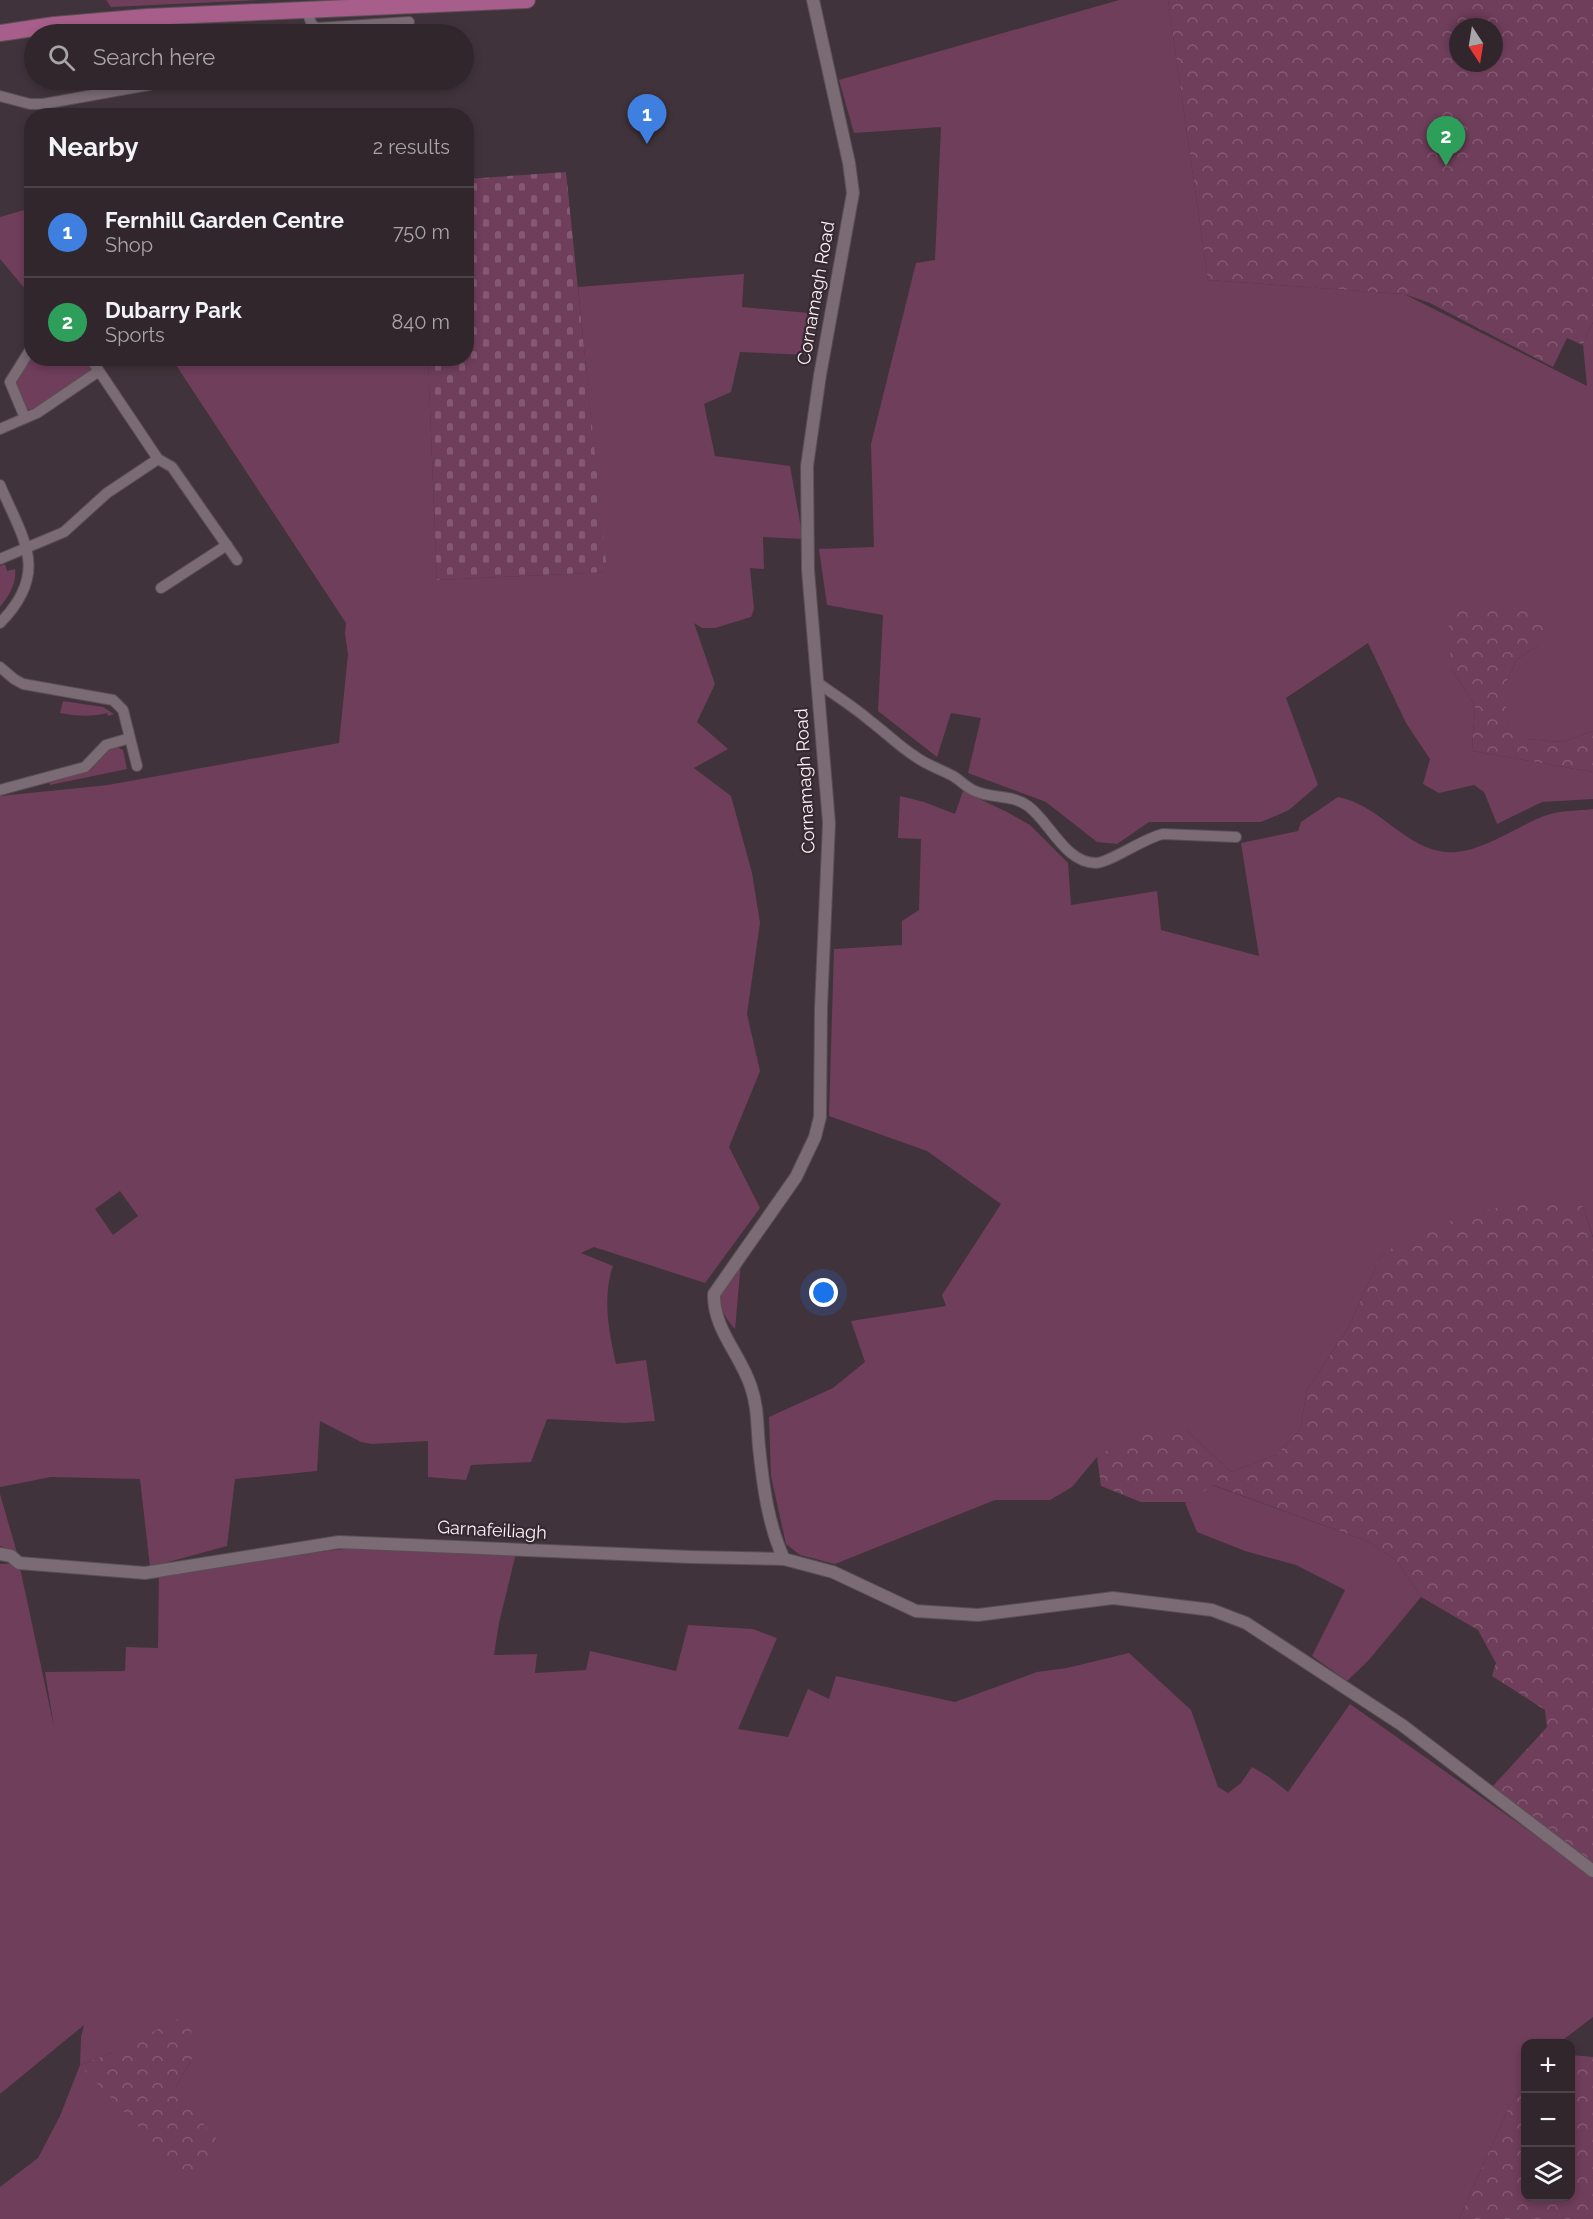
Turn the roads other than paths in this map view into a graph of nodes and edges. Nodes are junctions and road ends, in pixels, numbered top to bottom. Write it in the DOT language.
graph roads {
  1 [pos="527,0"];
  2 [pos="813,0"];
  3 [pos="306,9"];
  4 [pos="410,22"];
  5 [pos="148,24"];
  6 [pos="312,24"];
  7 [pos="379,24"];
  8 [pos="24,32"];
  9 [pos="0,33"];
  10 [pos="113,90"];
  11 [pos="0,96"];
  12 [pos="24,360"];
  13 [pos="96,366"];
  14 [pos="99,370"];
  15 [pos="25,418"];
  16 [pos="0,429"];
  17 [pos="158,459"];
  18 [pos="0,485"];
  19 [pos="226,545"];
  20 [pos="27,548"];
  21 [pos="0,559"];
  22 [pos="237,560"];
  23 [pos="161,588"];
  24 [pos="0,623"];
  25 [pos="0,667"];
  26 [pos="817,682"];
  27 [pos="130,738"];
  28 [pos="137,766"];
  29 [pos="0,790"];
  30 [pos="1236,837"];
  31 [pos="0,1554"];
  32 [pos="784,1559"];
  33 [pos="1593,1872"];
  1 -- 3 [label="main road"];
  2 -- 26 [label="street, Cornamagh Road"];
  3 -- 5 [label="main road"];
  3 -- 6 [label="street"];
  4 -- 7 [label="street"];
  8 -- 9 [label="main road"];
  10 -- 11 [label="street"];
  12 -- 15 [label="street"];
  13 -- 14 [label="street"];
  14 -- 15 [label="street"];
  14 -- 17 [label="street"];
  15 -- 16 [label="street"];
  17 -- 19 [label="street"];
  17 -- 20 [label="street"];
  18 -- 20 [label="street"];
  19 -- 22 [label="street"];
  19 -- 23 [label="street"];
  20 -- 21 [label="street"];
  20 -- 24 [label="street"];
  25 -- 27 [label="street"];
  26 -- 30 [label="street"];
  26 -- 32 [label="street, Cornamagh Road"];
  27 -- 28 [label="street"];
  27 -- 29 [label="street"];
  31 -- 32 [label="street, Garnafeiliagh"];
  32 -- 33 [label="street, Garnafeiliagh"];
}
